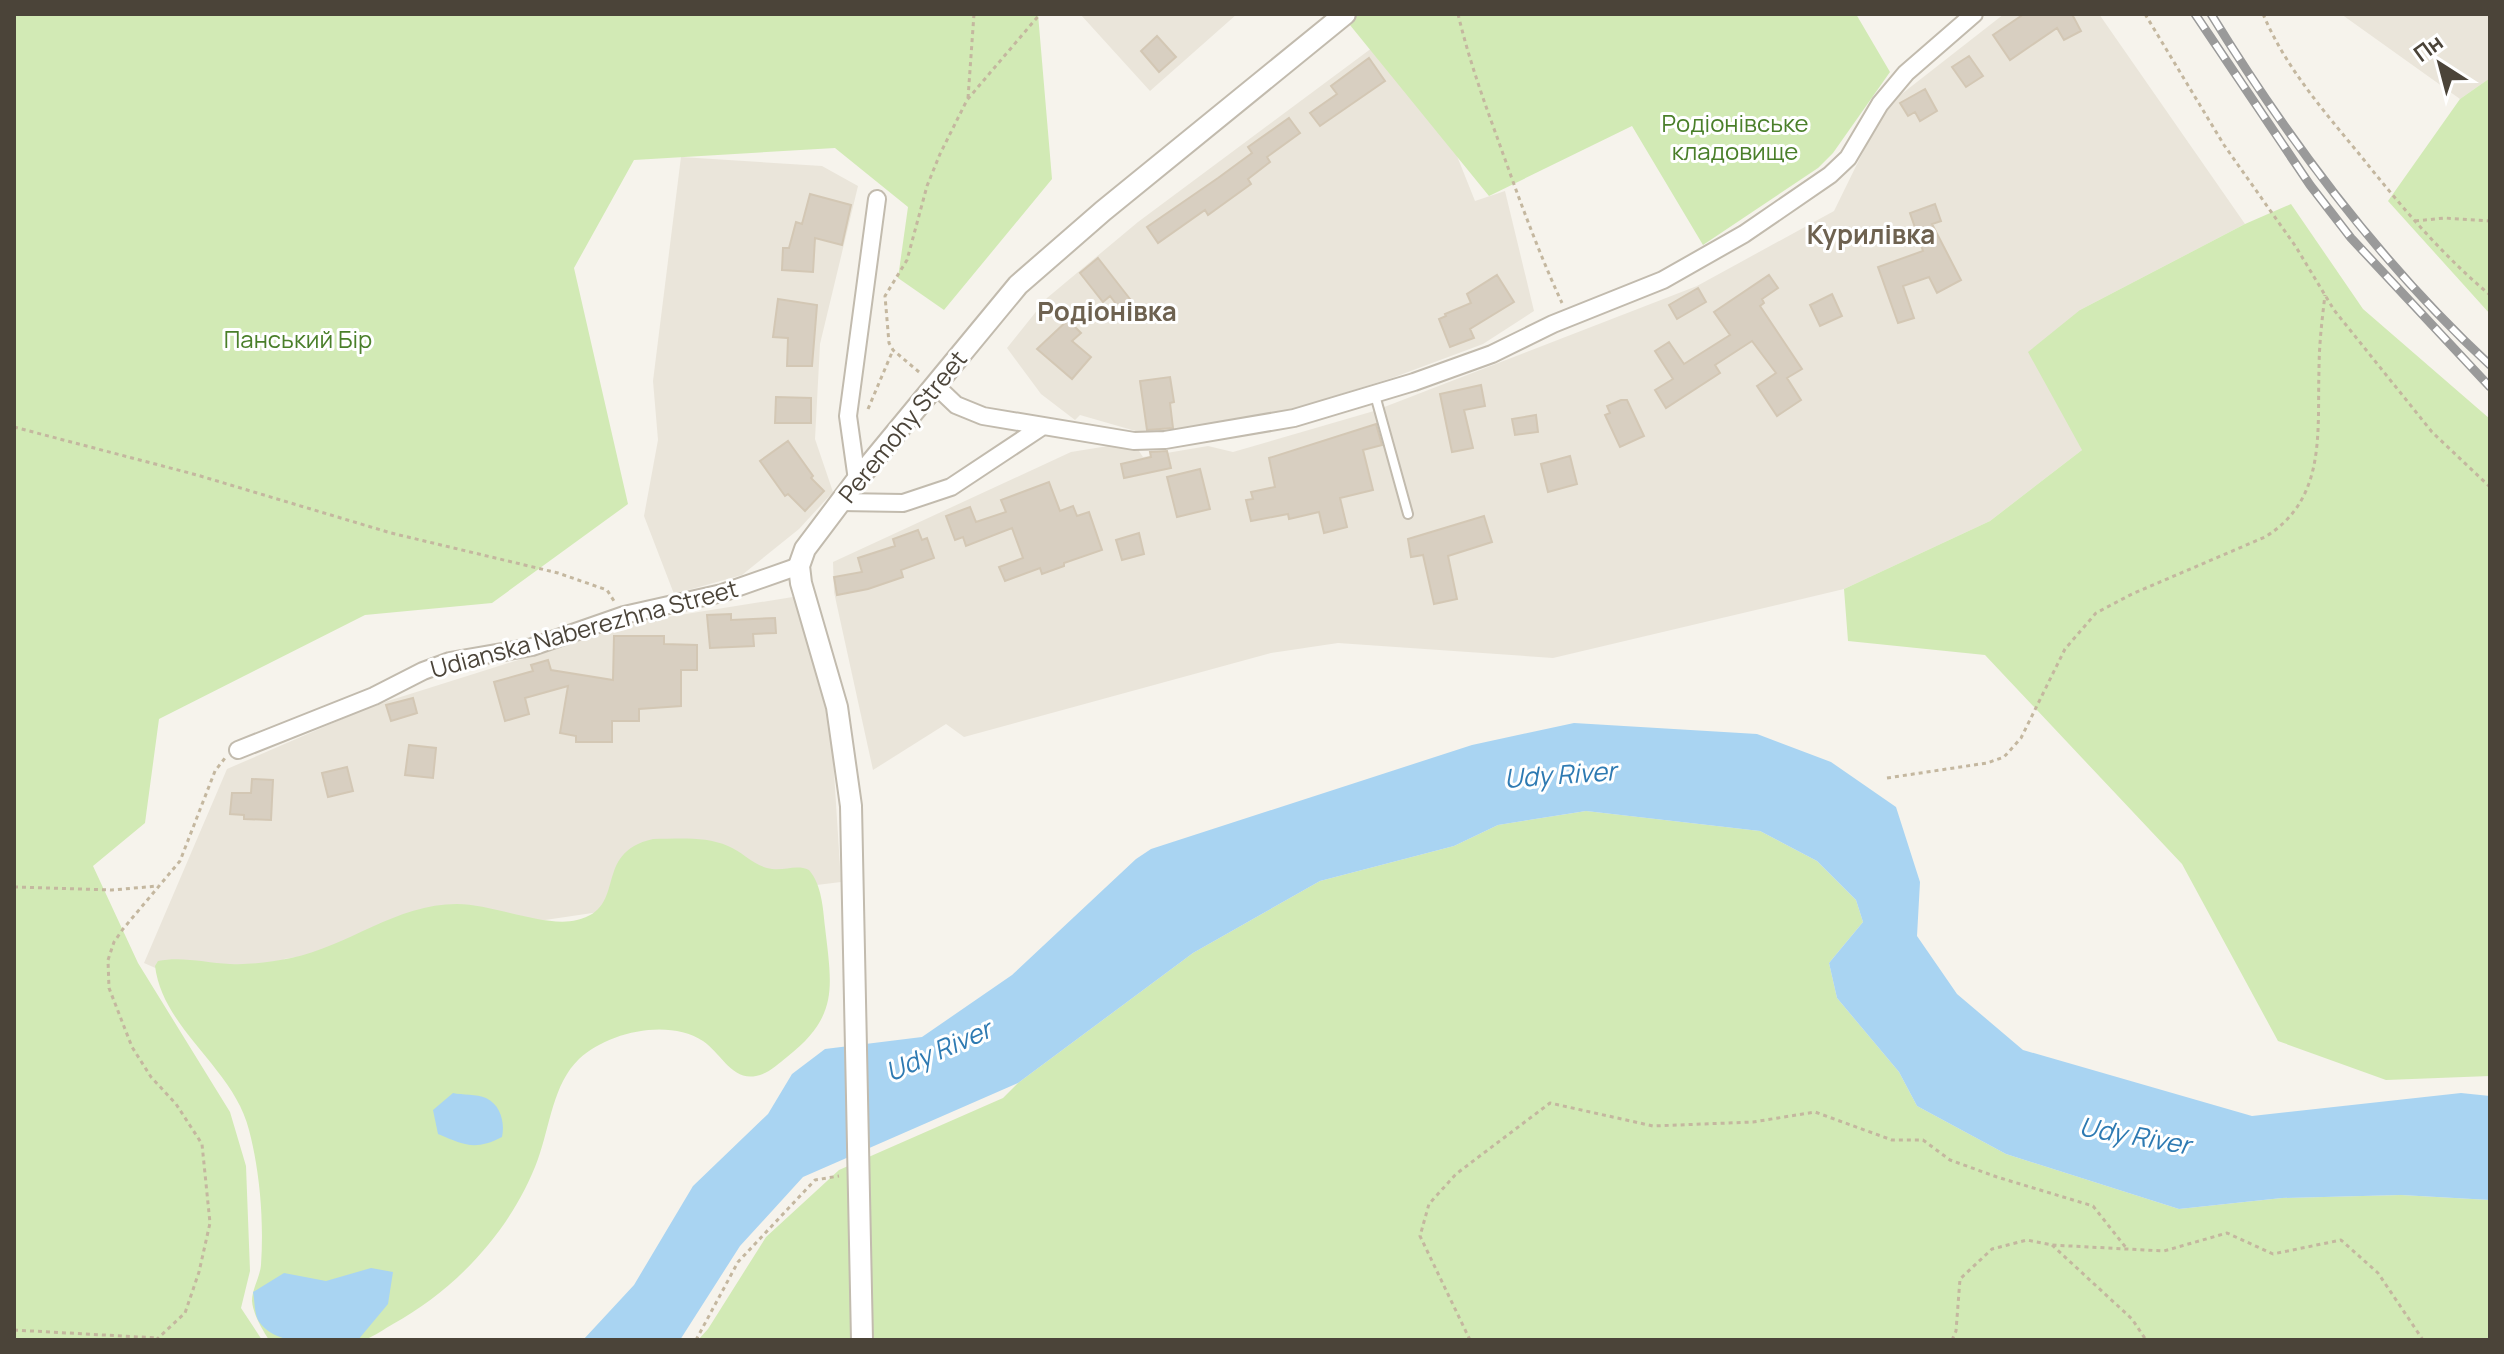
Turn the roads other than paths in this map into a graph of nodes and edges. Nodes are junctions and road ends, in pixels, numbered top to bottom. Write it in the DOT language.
graph roads {
  1 [pos="1345,14"];
  2 [pos="1974,14"];
  3 [pos="877,199"];
  4 [pos="935,385"];
  5 [pos="1375,395"];
  6 [pos="1043,426"];
  7 [pos="857,480"];
  8 [pos="841,502"];
  9 [pos="1408,514"];
  10 [pos="799,566"];
  11 [pos="238,750"];
  12 [pos="862,1340"];
  1 -- 4 [label="street, Peremohy Street"];
  2 -- 5 [label="street"];
  3 -- 7 [label="street"];
  4 -- 6 [label="street"];
  4 -- 7 [label="street, Peremohy Street"];
  5 -- 6 [label="street"];
  5 -- 9 [label="lane"];
  6 -- 8 [label="street"];
  7 -- 8 [label="street, Peremohy Street"];
  8 -- 10 [label="street, Peremohy Street"];
  10 -- 11 [label="street, Udianska Naberezhna Street"];
  10 -- 12 [label="street"];
}
